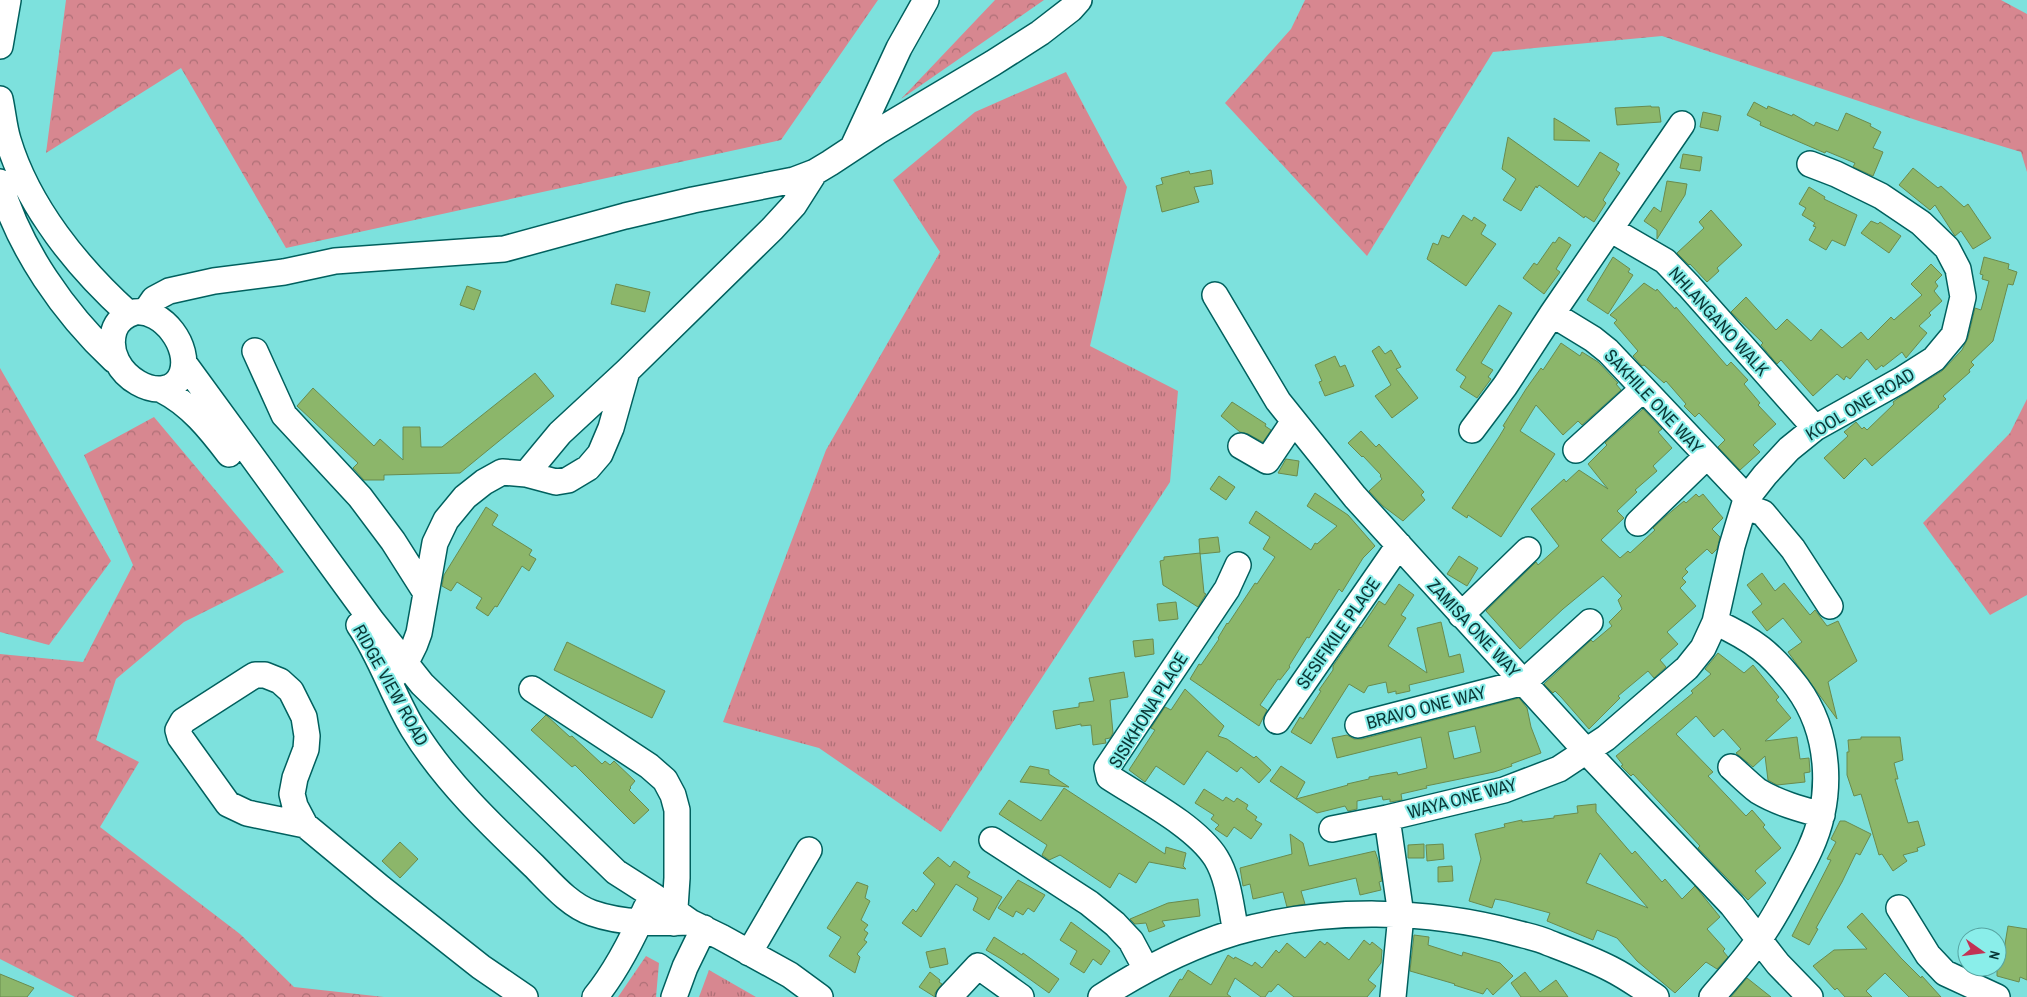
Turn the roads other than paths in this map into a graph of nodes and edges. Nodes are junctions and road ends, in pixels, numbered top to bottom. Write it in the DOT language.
graph roads {
  1 [pos="8,0"];
  2 [pos="926,0"];
  3 [pos="1079,0"];
  4 [pos="0,46"];
  5 [pos="0,99"];
  6 [pos="1682,124"];
  7 [pos="853,147"];
  8 [pos="1810,164"];
  9 [pos="815,172"];
  10 [pos="0,182"];
  11 [pos="1610,229"];
  12 [pos="192,286"];
  13 [pos="1215,295"];
  14 [pos="137,313"];
  15 [pos="1552,314"];
  16 [pos="255,351"];
  17 [pos="182,354"];
  18 [pos="114,360"];
  19 [pos="627,371"];
  20 [pos="1643,389"];
  21 [pos="162,390"];
  22 [pos="1294,421"];
  23 [pos="1815,428"];
  24 [pos="1472,430"];
  25 [pos="1241,446"];
  26 [pos="1576,450"];
  27 [pos="1706,457"];
  28 [pos="526,474"];
  29 [pos="1745,502"];
  30 [pos="1638,523"];
  31 [pos="1399,545"];
  32 [pos="1528,550"];
  33 [pos="1238,565"];
  34 [pos="426,593"];
  35 [pos="1830,606"];
  36 [pos="1461,615"];
  37 [pos="1590,622"];
  38 [pos="1715,622"];
  39 [pos="406,662"];
  40 [pos="389,682"];
  41 [pos="1524,682"];
  42 [pos="532,689"];
  43 [pos="1277,722"];
  44 [pos="1358,725"];
  45 [pos="1587,752"];
  46 [pos="1731,767"];
  47 [pos="1822,815"];
  48 [pos="1387,818"];
  49 [pos="306,825"];
  50 [pos="1332,829"];
  51 [pos="992,840"];
  52 [pos="809,850"];
  53 [pos="652,895"];
  54 [pos="1899,908"];
  55 [pos="1401,915"];
  56 [pos="686,921"];
  57 [pos="640,922"];
  58 [pos="1236,932"];
  59 [pos="1760,939"];
  60 [pos="750,953"];
  61 [pos="1146,970"];
  62 [pos="1989,996"];
  63 [pos="525,997"];
  64 [pos="595,997"];
  65 [pos="674,997"];
  66 [pos="820,997"];
  67 [pos="949,997"];
  68 [pos="1021,997"];
  69 [pos="1100,997"];
  70 [pos="1392,997"];
  71 [pos="1656,997"];
  72 [pos="1712,997"];
  73 [pos="1810,997"];
  1 -- 4 [label="street"];
  2 -- 7 [label="street"];
  3 -- 7 [label="street"];
  5 -- 14 [label="street, RIDGE VIEW ROAD"];
  6 -- 11 [label="street"];
  7 -- 9 [label="street"];
  8 -- 23 [label="street, KOOL ONE ROAD"];
  9 -- 12 [label="street"];
  9 -- 19 [label="street"];
  10 -- 18 [label="street, RIDGE VIEW ROAD"];
  11 -- 15 [label="street"];
  11 -- 23 [label="street, NHLANGANO WALK"];
  12 -- 14 [label="street"];
  12 -- 17 [label="street"];
  13 -- 22 [label="street, ZAMISA ONE WAY"];
  14 -- 17 [label="street, RIDGE VIEW ROAD"];
  14 -- 18 [label="street"];
  15 -- 20 [label="street, SAKHILE ONE WAY"];
  15 -- 24 [label="street"];
  16 -- 34 [label="street"];
  17 -- 21 [label="street"];
  17 -- 39 [label="street, RIDGE VIEW ROAD"];
  18 -- 21 [label="street, RIDGE VIEW ROAD"];
  19 -- 28 [label="street"];
  19 -- 28 [label="street"];
  20 -- 26 [label="street"];
  20 -- 27 [label="street, SAKHILE ONE WAY"];
  21 -- 40 [label="street, RIDGE VIEW ROAD"];
  22 -- 25 [label="street"];
  22 -- 31 [label="street, ZAMISA ONE WAY"];
  23 -- 29 [label="street, KOOL ONE ROAD"];
  27 -- 29 [label="street, SAKHILE ONE WAY"];
  27 -- 30 [label="street"];
  28 -- 34 [label="street"];
  29 -- 35 [label="street, SAKHILE ONE WAY"];
  29 -- 38 [label="street, KOOL ONE ROAD"];
  31 -- 36 [label="street, ZAMISA ONE WAY"];
  31 -- 43 [label="street, SESIFIKILE PLACE"];
  32 -- 36 [label="street"];
  33 -- 58 [label="street, SISIKHONA PLACE"];
  34 -- 39 [label="street"];
  36 -- 41 [label="street, ZAMISA ONE WAY"];
  37 -- 41 [label="street"];
  38 -- 45 [label="street, KOOL ONE ROAD"];
  38 -- 47 [label="street"];
  39 -- 40 [label="street"];
  39 -- 53 [label="street, RIDGE VIEW ROAD"];
  40 -- 57 [label="street, RIDGE VIEW ROAD"];
  41 -- 44 [label="street, BRAVO ONE WAY"];
  41 -- 45 [label="street, ZAMISA ONE WAY"];
  42 -- 56 [label="street"];
  45 -- 48 [label="street, WAYA ONE WAY"];
  45 -- 59 [label="street, ZAMISA ONE WAY"];
  46 -- 47 [label="street"];
  47 -- 59 [label="street"];
  48 -- 50 [label="street, WAYA ONE WAY"];
  48 -- 55 [label="street"];
  49 -- 49 [label="street"];
  49 -- 63 [label="street"];
  51 -- 61 [label="street"];
  52 -- 60 [label="street"];
  53 -- 56 [label="street, RIDGE VIEW ROAD"];
  53 -- 57 [label="street"];
  54 -- 62 [label="street"];
  55 -- 58 [label="street"];
  55 -- 70 [label="street"];
  55 -- 71 [label="street"];
  56 -- 57 [label="street, RIDGE VIEW ROAD"];
  56 -- 60 [label="street, RIDGE VIEW ROAD"];
  56 -- 65 [label="street"];
  57 -- 64 [label="street"];
  58 -- 61 [label="street"];
  59 -- 72 [label="street"];
  59 -- 73 [label="street, ZAMISA ONE WAY"];
  60 -- 66 [label="street, RIDGE VIEW ROAD"];
  61 -- 69 [label="street"];
  67 -- 68 [label="street"];
}
